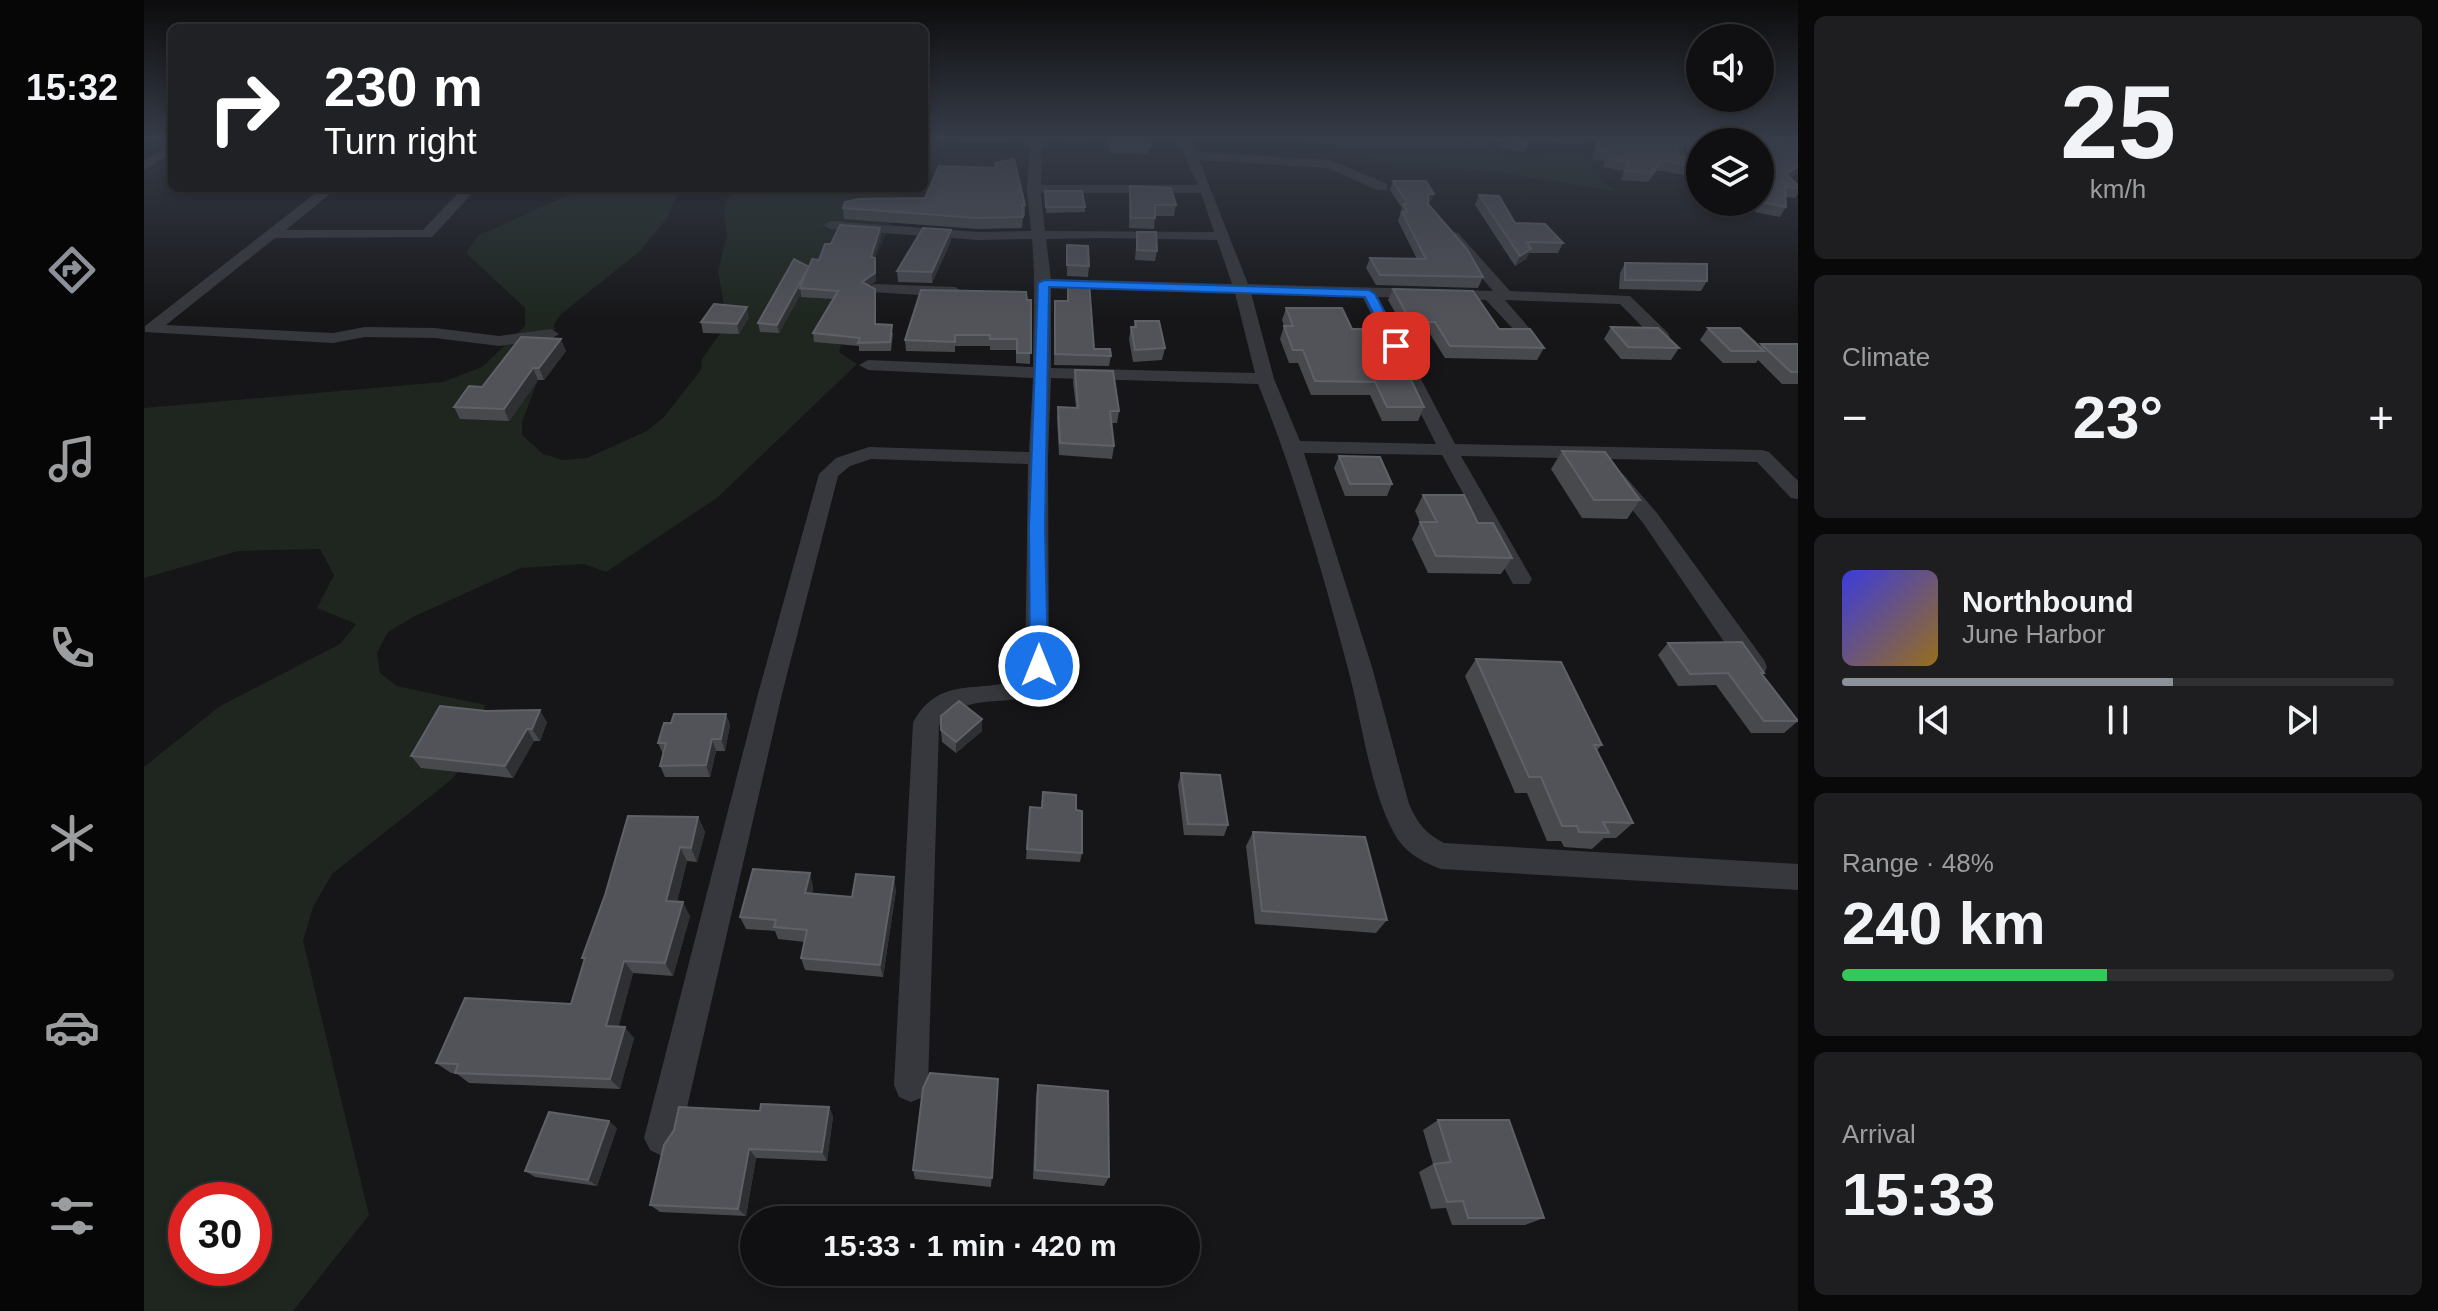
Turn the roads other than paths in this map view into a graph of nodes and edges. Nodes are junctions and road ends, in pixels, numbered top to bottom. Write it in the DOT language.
graph roads {
  1 [pos="316,199"];
  2 [pos="460,199"];
  3 [pos="1035,199"];
  4 [pos="1209,199"];
  5 [pos="1440,220"];
  6 [pos="830,225"];
  7 [pos="271,234"];
  8 [pos="1040,236"];
  9 [pos="1223,236"];
  10 [pos="874,289"];
  11 [pos="1242,289"];
  12 [pos="1037,291"];
  13 [pos="965,292"];
  14 [pos="1369,294"];
  15 [pos="1504,294"];
  16 [pos="1522,329"];
  17 [pos="551,334"];
  18 [pos="1662,337"];
  19 [pos="868,365"];
  20 [pos="1042,373"];
  21 [pos="1265,379"];
  22 [pos="1293,447"];
  23 [pos="1591,449"];
  24 [pos="1449,451"];
  25 [pos="1038,458"];
  26 [pos="1798,493"];
  27 [pos="1521,579"];
  28 [pos="1765,681"];
  29 [pos="1798,877"];
  30 [pos="911,1085"];
  31 [pos="662,1138"];
  1 -- 7 [label="street"];
  2 -- 7 [label="street"];
  3 -- 8 [label="street"];
  4 -- 9 [label="street"];
  5 -- 15 [label="street"];
  6 -- 8 [label="street"];
  7 -- 17 [label="street"];
  8 -- 9 [label="street"];
  8 -- 12 [label="street"];
  9 -- 11 [label="street"];
  10 -- 13 [label="street"];
  11 -- 12 [label="street"];
  11 -- 14 [label="street"];
  11 -- 21 [label="street"];
  12 -- 20 [label="street"];
  14 -- 15 [label="street"];
  14 -- 24 [label="street"];
  15 -- 16 [label="street"];
  15 -- 18 [label="street"];
  19 -- 20 [label="street"];
  20 -- 21 [label="street"];
  20 -- 25 [label="street"];
  21 -- 22 [label="street"];
  22 -- 24 [label="street"];
  22 -- 29 [label="street"];
  23 -- 24 [label="street"];
  23 -- 26 [label="street"];
  23 -- 28 [label="street"];
  24 -- 27 [label="street"];
  25 -- 30 [label="street"];
  25 -- 31 [label="street"];
}
